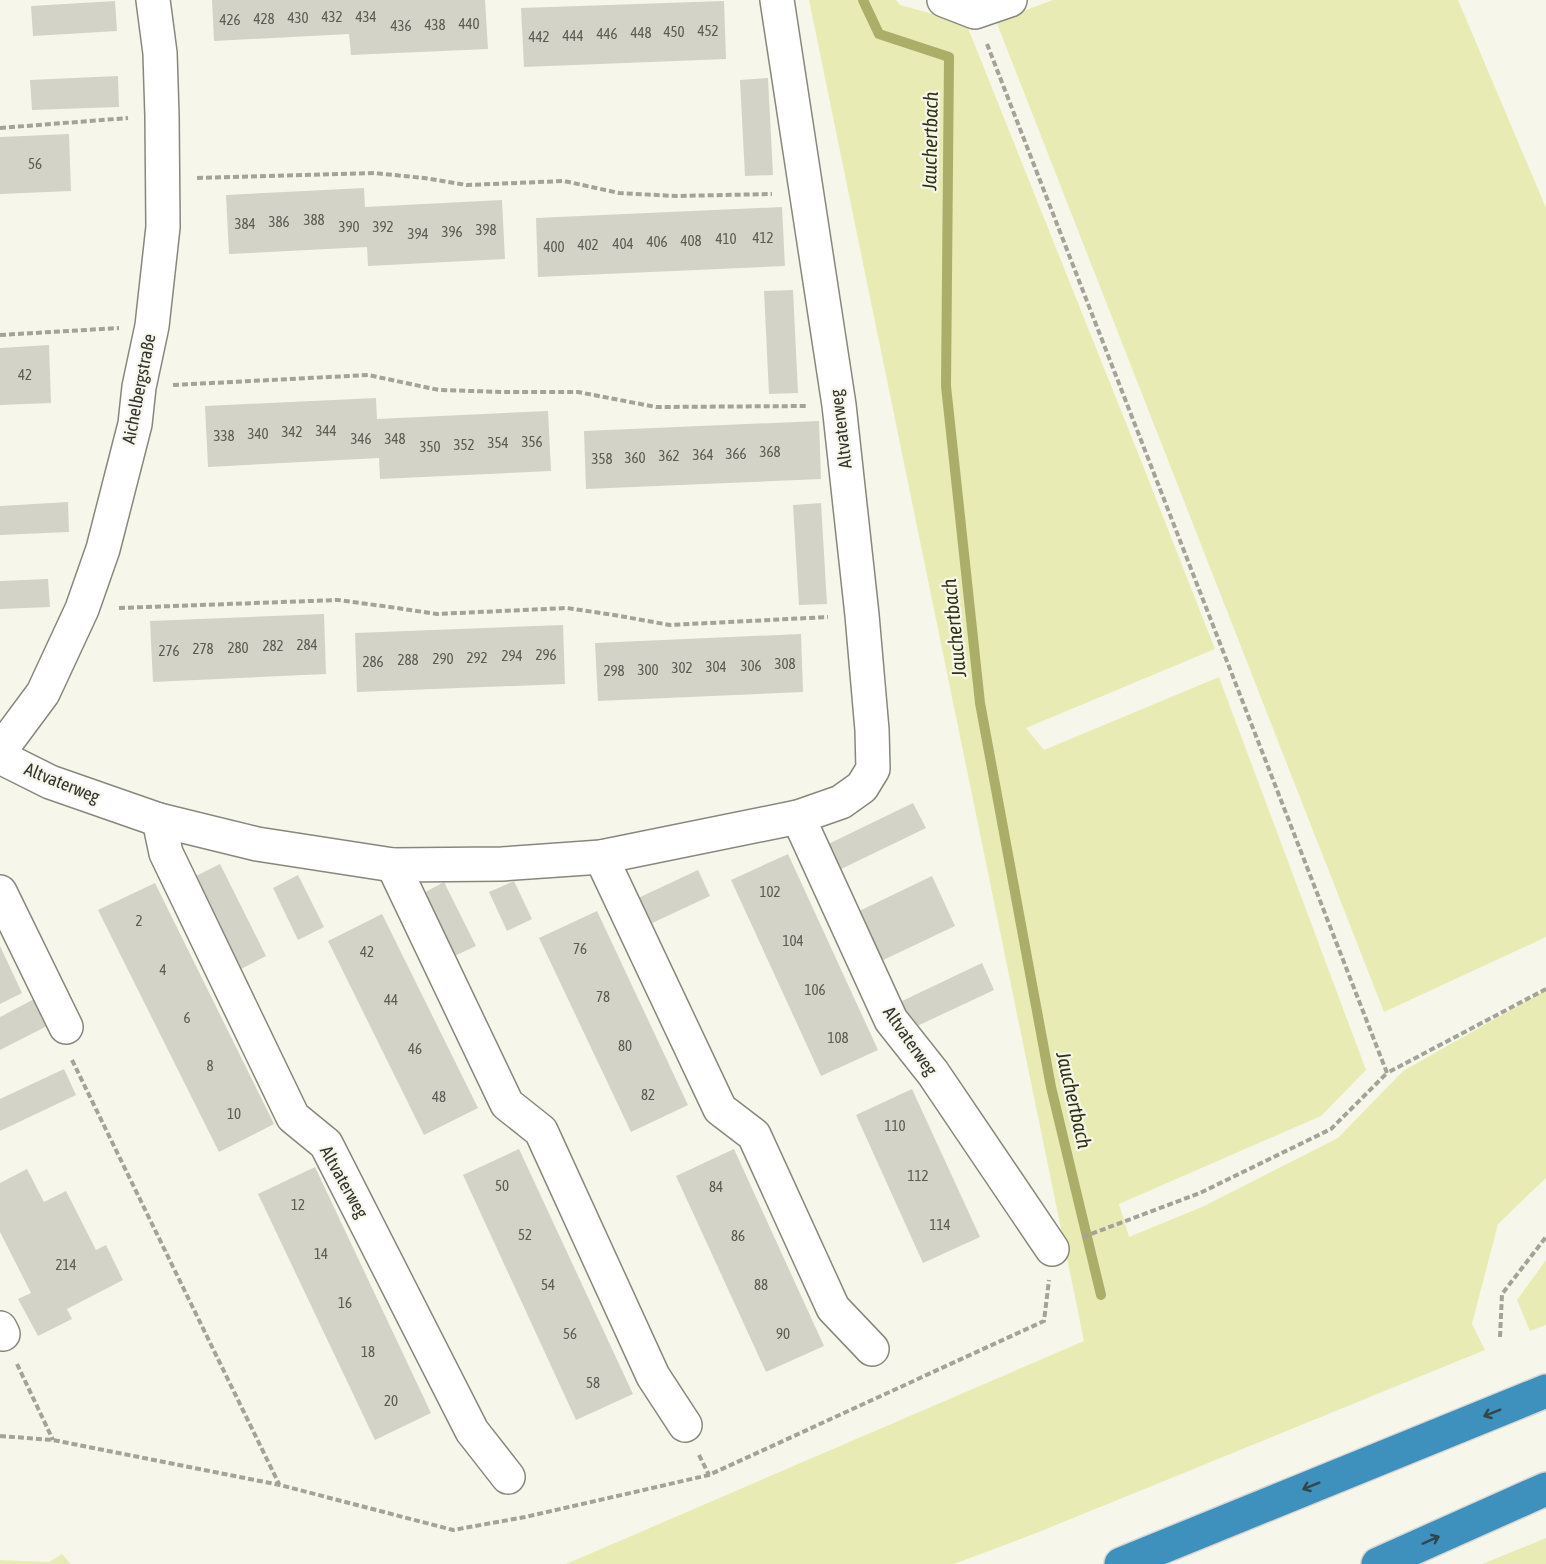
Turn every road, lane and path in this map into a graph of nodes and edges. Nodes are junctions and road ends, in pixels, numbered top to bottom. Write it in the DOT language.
graph roads {
  1 [pos="153,0"];
  2 [pos="777,0"];
  3 [pos="944,0"];
  4 [pos="1010,0"];
  5 [pos="975,12"];
  6 [pos="162,116"];
  7 [pos="0,128"];
  8 [pos="163,180"];
  9 [pos="806,193"];
  10 [pos="152,326"];
  11 [pos="0,335"];
  12 [pos="139,387"];
  13 [pos="839,405"];
  14 [pos="82,609"];
  15 [pos="862,615"];
  16 [pos="0,751"];
  17 [pos="0,757"];
  18 [pos="798,817"];
  19 [pos="159,820"];
  20 [pos="601,857"];
  21 [pos="393,865"];
  22 [pos="0,892"];
  23 [pos="1546,989"];
  24 [pos="66,1027"];
  25 [pos="1387,1073"];
  26 [pos="1546,1237"];
  27 [pos="1544,1244"];
  28 [pos="1052,1249"];
  29 [pos="1,1331"];
  30 [pos="1500,1337"];
  31 [pos="872,1349"];
  32 [pos="1546,1391"];
  33 [pos="685,1425"];
  34 [pos="0,1437"];
  35 [pos="53,1440"];
  36 [pos="508,1477"];
  37 [pos="280,1485"];
  38 [pos="1546,1489"];
  39 [pos="1121,1564"];
  40 [pos="1378,1564"];
  1 -- 6 [label="street, Aichelbergstraße"];
  2 -- 9 [label="street, Altvaterweg"];
  3 -- 5 [label="street"];
  4 -- 5 [label="street"];
  5 -- 25 [label="path"];
  6 -- 7 [label="path"];
  6 -- 8 [label="street, Aichelbergstraße"];
  8 -- 9 [label="path"];
  8 -- 10 [label="street, Aichelbergstraße"];
  9 -- 13 [label="street, Altvaterweg"];
  10 -- 11 [label="path"];
  10 -- 12 [label="street, Aichelbergstraße"];
  12 -- 13 [label="path"];
  12 -- 14 [label="street, Aichelbergstraße"];
  13 -- 15 [label="street, Altvaterweg"];
  14 -- 15 [label="path"];
  14 -- 16 [label="street, Aichelbergstraße"];
  15 -- 18 [label="street, Altvaterweg"];
  17 -- 19 [label="street, Altvaterweg"];
  18 -- 20 [label="street, Altvaterweg"];
  18 -- 28 [label="street, Altvaterweg"];
  19 -- 21 [label="street, Altvaterweg"];
  19 -- 36 [label="street, Altvaterweg"];
  20 -- 21 [label="street, Altvaterweg"];
  20 -- 31 [label="street"];
  21 -- 33 [label="street"];
  22 -- 24 [label="street"];
  23 -- 25 [label="path"];
  24 -- 37 [label="path"];
  25 -- 28 [label="path"];
  26 -- 27 [label="path"];
  27 -- 30 [label="path"];
  28 -- 37 [label="path"];
  29 -- 35 [label="path"];
  32 -- 39 [label="highway, one-way"];
  34 -- 35 [label="path"];
  35 -- 37 [label="path"];
  40 -- 38 [label="highway, one-way"];
}
